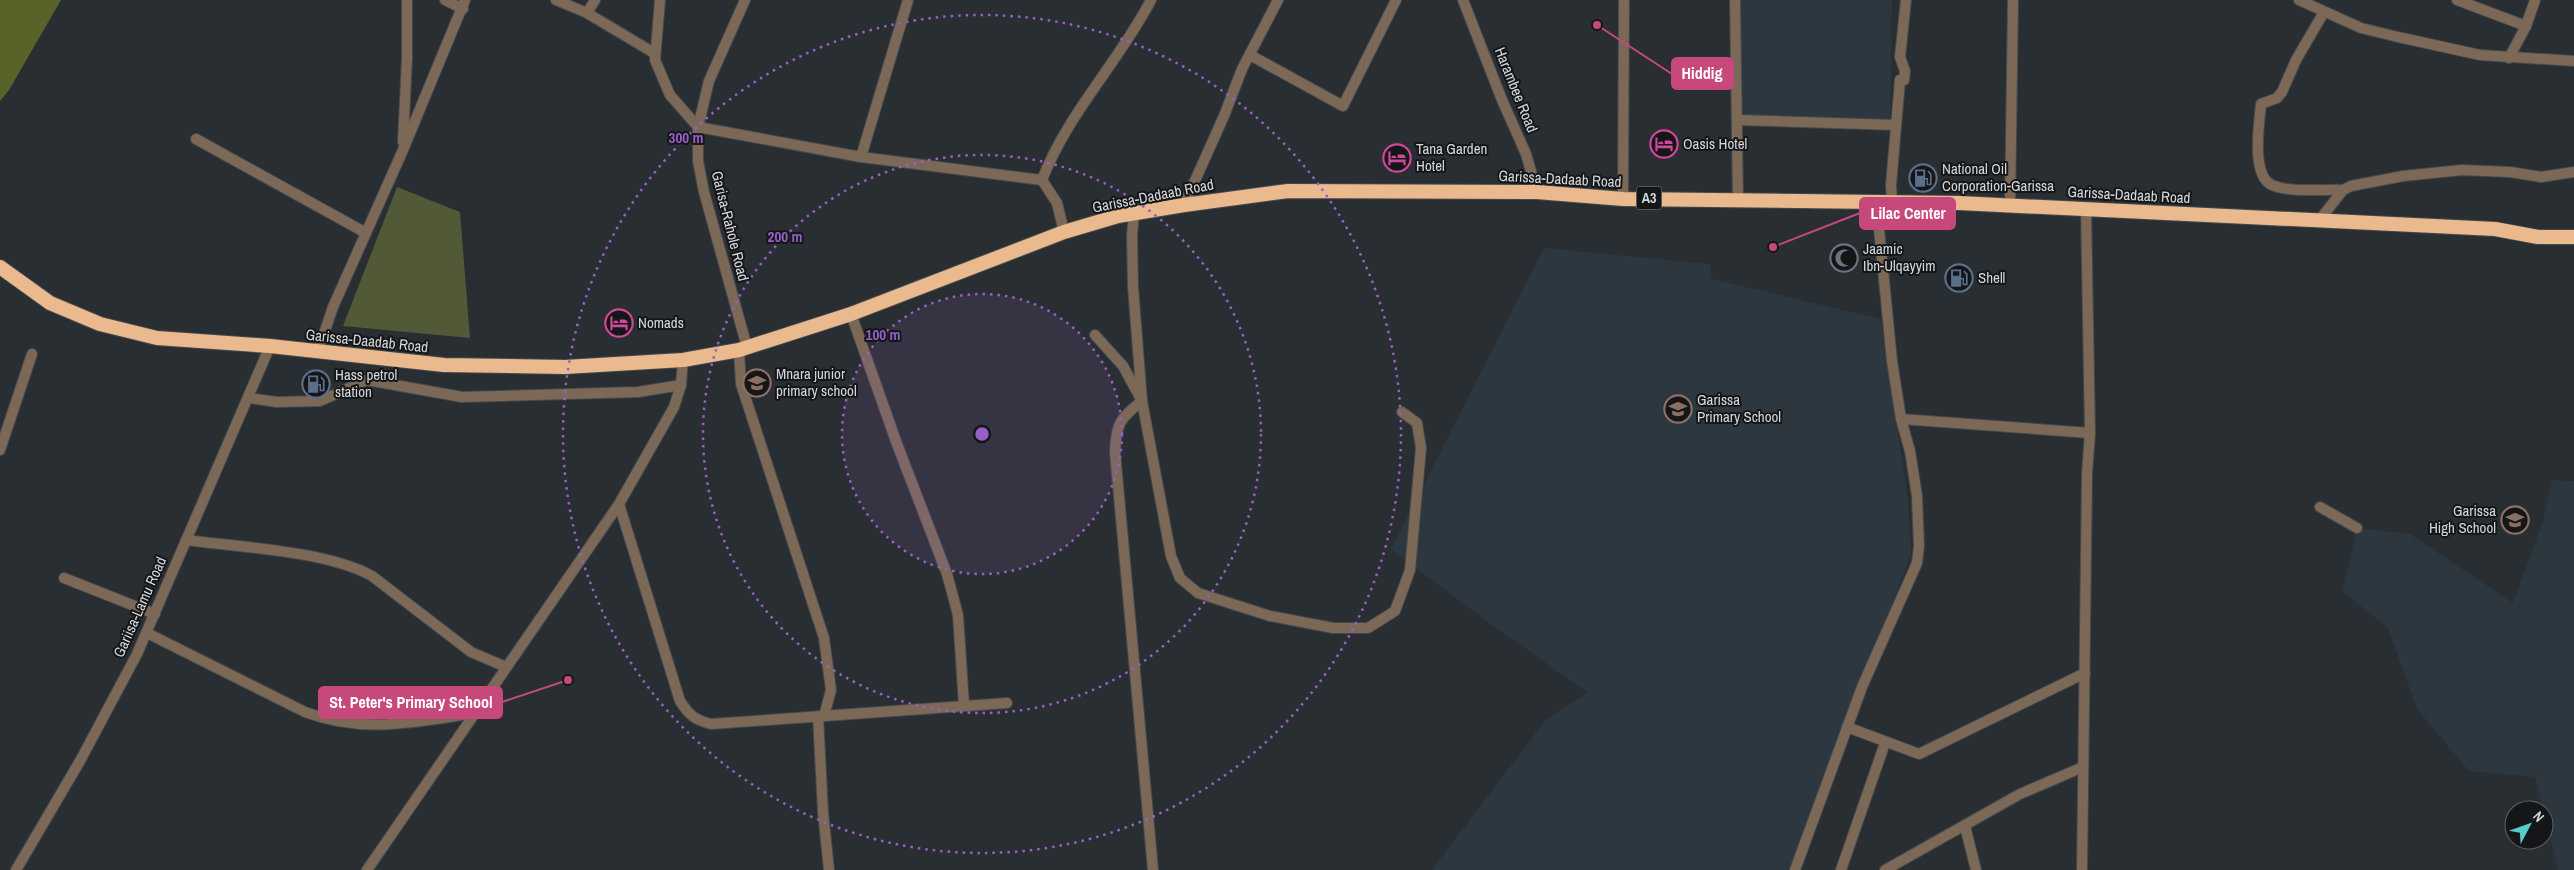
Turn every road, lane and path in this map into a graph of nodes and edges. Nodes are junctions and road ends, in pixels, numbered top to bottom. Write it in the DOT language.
graph roads {
  1 [pos="407,0"];
  2 [pos="445,0"];
  3 [pos="556,0"];
  4 [pos="595,0"];
  5 [pos="660,0"];
  6 [pos="745,0"];
  7 [pos="908,0"];
  8 [pos="1151,0"];
  9 [pos="1278,0"];
  10 [pos="1396,0"];
  11 [pos="1463,0"];
  12 [pos="1624,0"];
  13 [pos="1735,0"];
  14 [pos="1906,0"];
  15 [pos="2013,0"];
  16 [pos="2299,0"];
  17 [pos="2457,0"];
  18 [pos="2535,0"];
  19 [pos="464,4"];
  20 [pos="2324,12"];
  21 [pos="587,13"];
  22 [pos="2526,26"];
  23 [pos="654,53"];
  24 [pos="1250,55"];
  25 [pos="2509,58"];
  26 [pos="2574,61"];
  27 [pos="1737,120"];
  28 [pos="1896,124"];
  29 [pos="698,127"];
  30 [pos="196,139"];
  31 [pos="403,150"];
  32 [pos="861,157"];
  33 [pos="2574,172"];
  34 [pos="1042,180"];
  35 [pos="2343,190"];
  36 [pos="1537,192"];
  37 [pos="1622,199"];
  38 [pos="1738,201"];
  39 [pos="1892,202"];
  40 [pos="1184,205"];
  41 [pos="2010,207"];
  42 [pos="2086,209"];
  43 [pos="1134,213"];
  44 [pos="2318,222"];
  45 [pos="1064,232"];
  46 [pos="366,233"];
  47 [pos="2574,237"];
  48 [pos="0,267"];
  49 [pos="851,314"];
  50 [pos="1095,335"];
  51 [pos="270,346"];
  52 [pos="743,349"];
  53 [pos="318,352"];
  54 [pos="32,354"];
  55 [pos="684,360"];
  56 [pos="681,384"];
  57 [pos="249,398"];
  58 [pos="1142,401"];
  59 [pos="1402,412"];
  60 [pos="1901,419"];
  61 [pos="2090,433"];
  62 [pos="0,450"];
  63 [pos="620,504"];
  64 [pos="2320,506"];
  65 [pos="2357,528"];
  66 [pos="186,540"];
  67 [pos="64,578"];
  68 [pos="154,614"];
  69 [pos="147,634"];
  70 [pos="506,667"];
  71 [pos="2085,673"];
  72 [pos="1007,703"];
  73 [pos="964,705"];
  74 [pos="475,713"];
  75 [pos="821,716"];
  76 [pos="1847,727"];
  77 [pos="1885,743"];
  78 [pos="2083,767"];
  79 [pos="1965,826"];
  80 [pos="16,870"];
  81 [pos="366,870"];
  82 [pos="829,870"];
  83 [pos="1153,870"];
  84 [pos="1795,870"];
  85 [pos="1841,870"];
  86 [pos="1885,870"];
  87 [pos="1976,870"];
  88 [pos="2082,870"];
  1 -- 31 [label="street"];
  2 -- 19 [label="street"];
  3 -- 21 [label="street"];
  4 -- 21 [label="street"];
  5 -- 23 [label="street"];
  6 -- 29 [label="street, Garisa-Rahole Road"];
  7 -- 32 [label="street"];
  8 -- 34 [label="street"];
  9 -- 24 [label="street"];
  10 -- 24 [label="street"];
  11 -- 36 [label="street, Harambee Road"];
  12 -- 37 [label="street"];
  13 -- 27 [label="street"];
  14 -- 28 [label="street"];
  15 -- 41 [label="street"];
  16 -- 20 [label="street"];
  17 -- 22 [label="street"];
  18 -- 22 [label="street"];
  19 -- 31 [label="street"];
  20 -- 25 [label="street"];
  20 -- 35 [label="street"];
  21 -- 23 [label="street"];
  22 -- 25 [label="street"];
  23 -- 29 [label="street"];
  24 -- 40 [label="street"];
  25 -- 26 [label="street"];
  27 -- 28 [label="street"];
  27 -- 38 [label="street"];
  28 -- 39 [label="street"];
  29 -- 32 [label="street"];
  29 -- 52 [label="street, Garisa-Rahole Road"];
  30 -- 46 [label="street"];
  31 -- 46 [label="street"];
  32 -- 34 [label="street"];
  33 -- 35 [label="street"];
  34 -- 45 [label="street"];
  35 -- 44 [label="street"];
  36 -- 37 [label="highway, Garissa-Dadaab Road / A3"];
  36 -- 40 [label="highway, Garissa-Dadaab Road / A3"];
  37 -- 38 [label="highway, Garissa-Dadaab Road / A3"];
  38 -- 39 [label="highway, Garissa-Dadaab Road / A3"];
  39 -- 41 [label="highway, Garissa-Dadaab Road / A3"];
  39 -- 60 [label="street"];
  40 -- 43 [label="highway, Garissa-Dadaab Road / A3"];
  41 -- 42 [label="highway, Garissa-Dadaab Road / A3"];
  42 -- 44 [label="highway, Garissa-Dadaab Road / A3"];
  42 -- 61 [label="street"];
  43 -- 45 [label="highway, Garissa-Dadaab Road / A3"];
  43 -- 58 [label="street"];
  44 -- 47 [label="highway, Garissa-Dadaab Road / A3"];
  45 -- 49 [label="highway, Garissa-Dadaab Road / A3"];
  46 -- 53 [label="street"];
  48 -- 51 [label="highway, Garissa-Daadab Road / A3"];
  49 -- 52 [label="highway, Garissa-Dadaab Road / A3"];
  49 -- 73 [label="street"];
  50 -- 58 [label="street"];
  51 -- 53 [label="highway, Garissa-Daadab Road / A3"];
  51 -- 57 [label="street, Gariisa-Lamu Road"];
  52 -- 55 [label="highway, Garissa-Daadab Road / A3"];
  52 -- 75 [label="street, Garisa-Rahole Road"];
  53 -- 55 [label="highway, Garissa-Daadab Road / A3"];
  54 -- 62 [label="street"];
  55 -- 56 [label="street"];
  56 -- 57 [label="street"];
  56 -- 63 [label="street"];
  57 -- 66 [label="street, Gariisa-Lamu Road"];
  58 -- 59 [label="street"];
  58 -- 83 [label="street"];
  60 -- 61 [label="street"];
  60 -- 76 [label="street"];
  61 -- 71 [label="street"];
  63 -- 70 [label="street"];
  63 -- 75 [label="street"];
  64 -- 65 [label="street"];
  66 -- 68 [label="street, Gariisa-Lamu Road"];
  66 -- 70 [label="street"];
  67 -- 68 [label="street"];
  68 -- 69 [label="street, Gariisa-Lamu Road"];
  69 -- 74 [label="street"];
  69 -- 80 [label="street, Gariisa-Lamu Road"];
  70 -- 74 [label="street"];
  71 -- 77 [label="street"];
  71 -- 78 [label="street"];
  72 -- 73 [label="street"];
  73 -- 75 [label="street"];
  74 -- 81 [label="street"];
  75 -- 82 [label="street, Garisa-Rahole Road"];
  76 -- 77 [label="street"];
  76 -- 84 [label="street"];
  77 -- 85 [label="street"];
  78 -- 79 [label="street"];
  78 -- 88 [label="street"];
  79 -- 86 [label="street"];
  79 -- 87 [label="street"];
}
